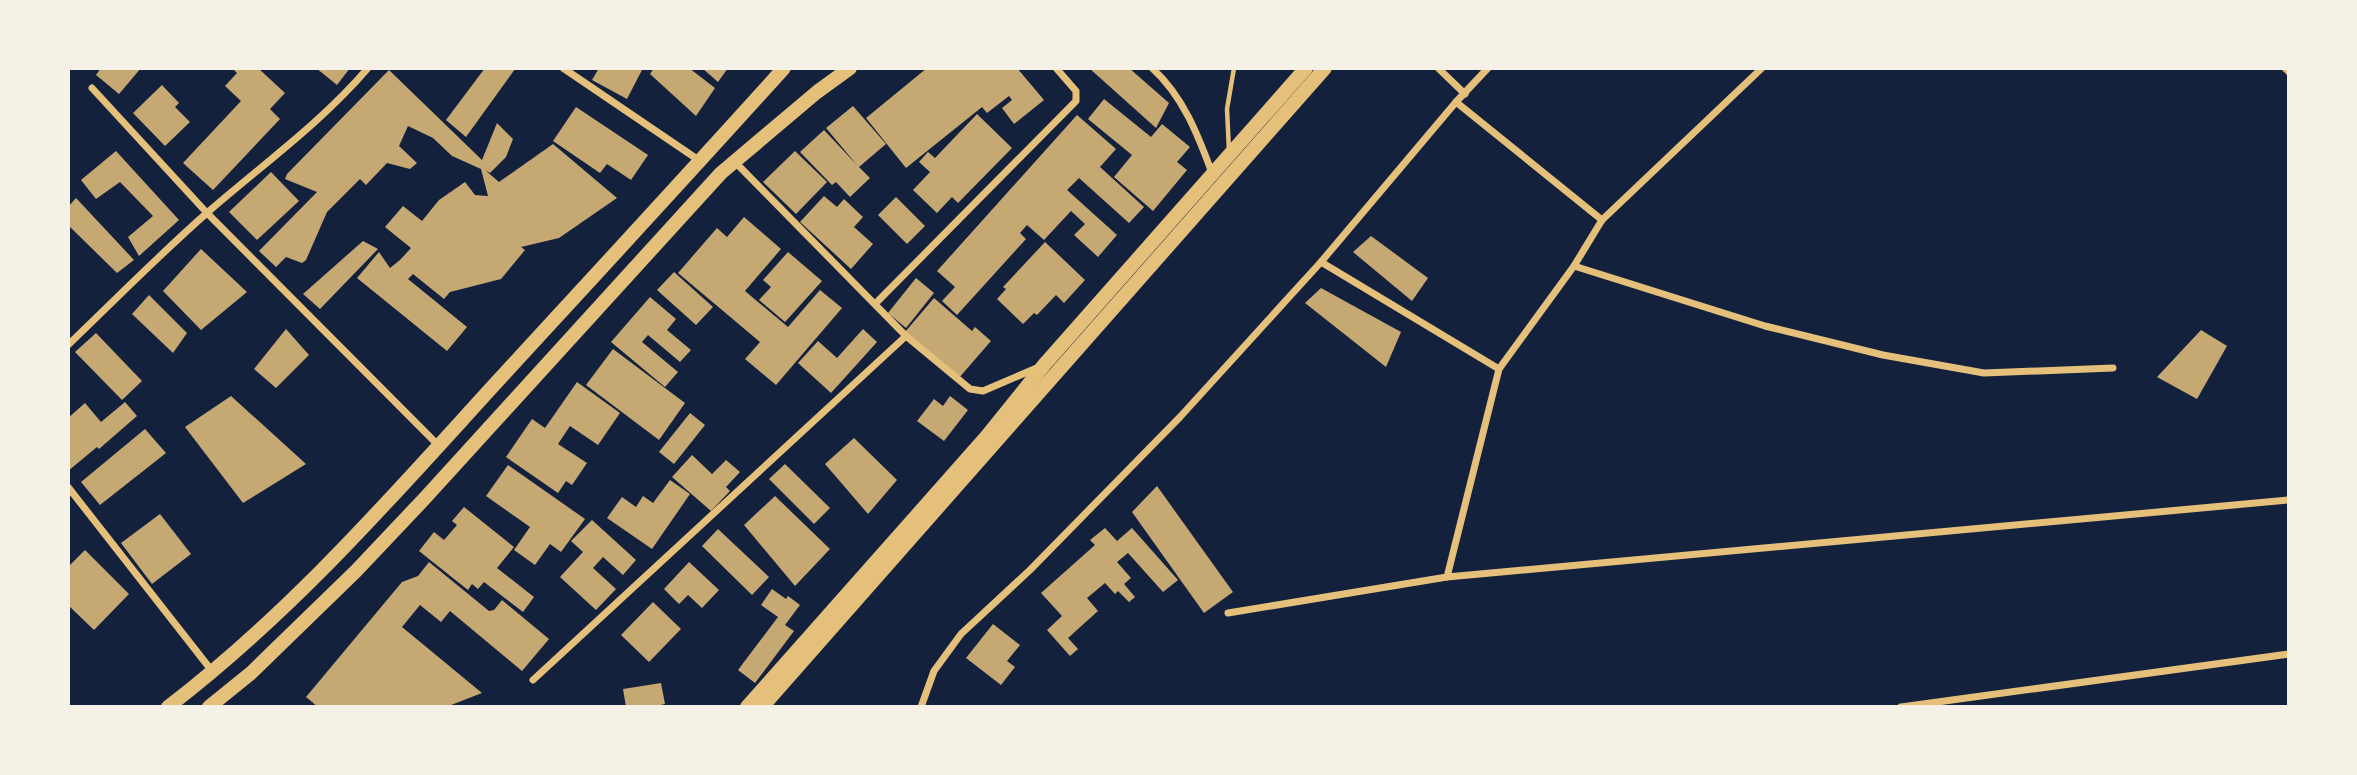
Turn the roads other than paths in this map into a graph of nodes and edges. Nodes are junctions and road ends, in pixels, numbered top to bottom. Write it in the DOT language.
graph roads {
  1 [pos="368,68"];
  2 [pos="563,68"];
  3 [pos="784,68"];
  4 [pos="850,68"];
  5 [pos="1056,68"];
  6 [pos="1152,68"];
  7 [pos="1234,68"];
  8 [pos="1306,68"];
  9 [pos="1325,68"];
  10 [pos="1438,68"];
  11 [pos="1488,68"];
  12 [pos="1762,68"];
  13 [pos="92,88"];
  14 [pos="1465,94"];
  15 [pos="1456,102"];
  16 [pos="1230,155"];
  17 [pos="700,161"];
  18 [pos="734,161"];
  19 [pos="1212,174"];
  20 [pos="207,213"];
  21 [pos="1602,220"];
  22 [pos="1321,262"];
  23 [pos="1574,266"];
  24 [pos="876,303"];
  25 [pos="906,336"];
  26 [pos="68,345"];
  27 [pos="1044,365"];
  28 [pos="2113,368"];
  29 [pos="1499,369"];
  30 [pos="439,446"];
  31 [pos="68,487"];
  32 [pos="2289,500"];
  33 [pos="1447,577"];
  34 [pos="856,592"];
  35 [pos="1228,612"];
  36 [pos="2289,654"];
  37 [pos="213,672"];
  38 [pos="533,680"];
  39 [pos="168,707"];
  40 [pos="209,707"];
  41 [pos="747,707"];
  42 [pos="762,707"];
  43 [pos="921,707"];
  44 [pos="1900,707"];
  1 -- 20 [label="street"];
  2 -- 17 [label="street"];
  3 -- 17 [label="highway"];
  4 -- 18 [label="highway"];
  5 -- 24 [label="street"];
  6 -- 19 [label="street"];
  7 -- 16 [label="lane"];
  8 -- 16 [label="highway"];
  9 -- 34 [label="highway"];
  10 -- 14 [label="street"];
  11 -- 14 [label="street"];
  12 -- 21 [label="street"];
  13 -- 20 [label="street"];
  14 -- 15 [label="street"];
  15 -- 21 [label="street"];
  15 -- 22 [label="street"];
  16 -- 19 [label="highway"];
  17 -- 30 [label="highway"];
  18 -- 24 [label="street"];
  18 -- 40 [label="highway"];
  19 -- 27 [label="highway"];
  20 -- 26 [label="street"];
  20 -- 30 [label="street"];
  21 -- 23 [label="street"];
  22 -- 29 [label="street"];
  22 -- 43 [label="street"];
  23 -- 28 [label="street"];
  23 -- 29 [label="street"];
  24 -- 25 [label="street"];
  25 -- 27 [label="street"];
  25 -- 38 [label="street"];
  27 -- 34 [label="highway"];
  29 -- 33 [label="street"];
  30 -- 37 [label="highway"];
  31 -- 37 [label="street"];
  32 -- 33 [label="street"];
  33 -- 35 [label="street"];
  34 -- 41 [label="highway"];
  34 -- 42 [label="highway"];
  36 -- 44 [label="street"];
  37 -- 39 [label="highway"];
}
